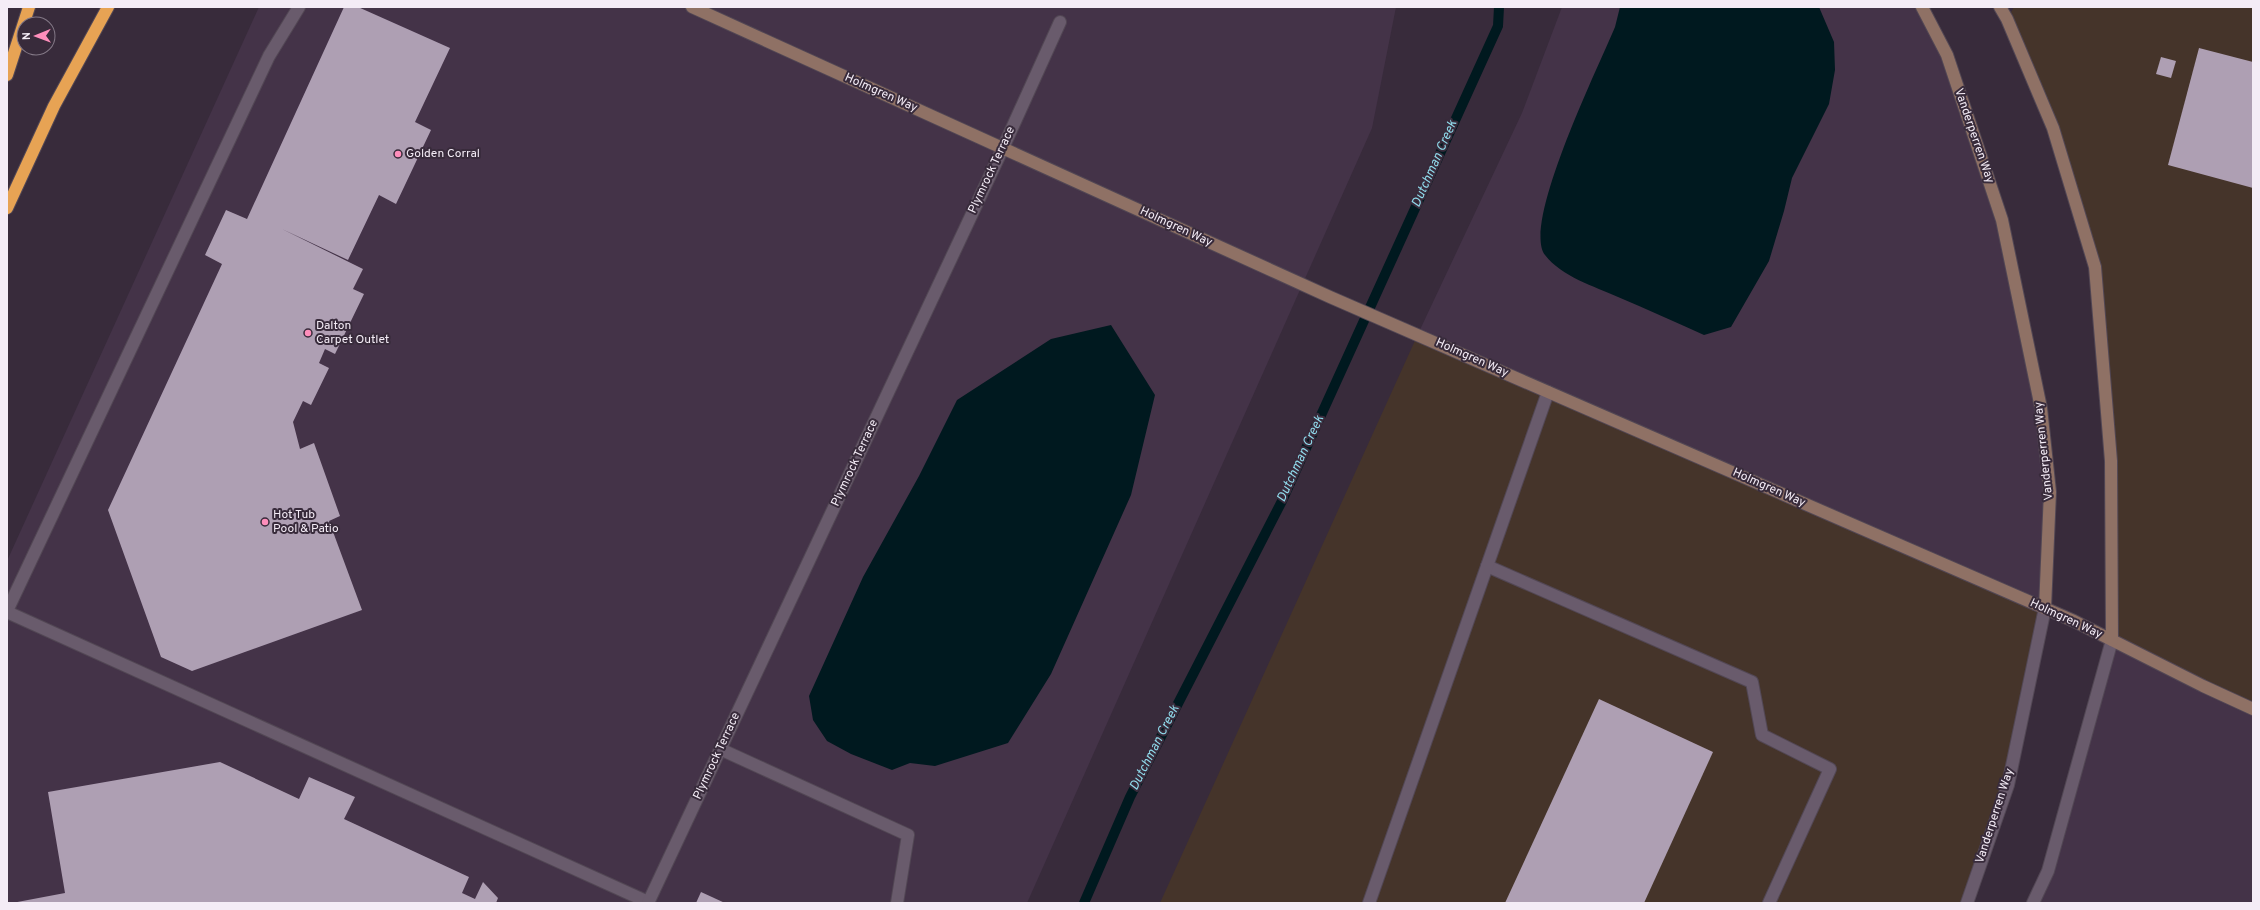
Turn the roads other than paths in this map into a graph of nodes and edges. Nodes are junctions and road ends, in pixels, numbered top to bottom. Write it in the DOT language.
graph roads {
  1 [pos="29,7"];
  2 [pos="108,7"];
  3 [pos="299,7"];
  4 [pos="692,7"];
  5 [pos="1922,7"];
  6 [pos="2000,7"];
  7 [pos="1060,22"];
  8 [pos="7,75"];
  9 [pos="1003,148"];
  10 [pos="7,208"];
  11 [pos="1548,392"];
  12 [pos="1487,566"];
  13 [pos="2045,608"];
  14 [pos="7,611"];
  15 [pos="2112,640"];
  16 [pos="2253,709"];
  17 [pos="720,749"];
  18 [pos="648,902"];
  19 [pos="897,903"];
  20 [pos="1369,903"];
  21 [pos="1769,903"];
  22 [pos="1967,903"];
  23 [pos="2033,903"];
  1 -- 8 [label="highway"];
  2 -- 10 [label="highway"];
  3 -- 14 [label="street"];
  4 -- 9 [label="street, Holmgren Way"];
  5 -- 13 [label="street, Vanderperren Way"];
  6 -- 15 [label="street"];
  7 -- 9 [label="street, Plymrock Terrace"];
  9 -- 11 [label="street, Holmgren Way"];
  9 -- 17 [label="street, Plymrock Terrace"];
  11 -- 12 [label="street"];
  11 -- 13 [label="street, Holmgren Way"];
  12 -- 20 [label="street"];
  12 -- 21 [label="street"];
  13 -- 15 [label="street, Holmgren Way"];
  13 -- 22 [label="street, Vanderperren Way"];
  14 -- 18 [label="street"];
  15 -- 16 [label="street, Holmgren Way"];
  15 -- 23 [label="street"];
  17 -- 18 [label="street, Plymrock Terrace"];
  17 -- 19 [label="street"];
}
